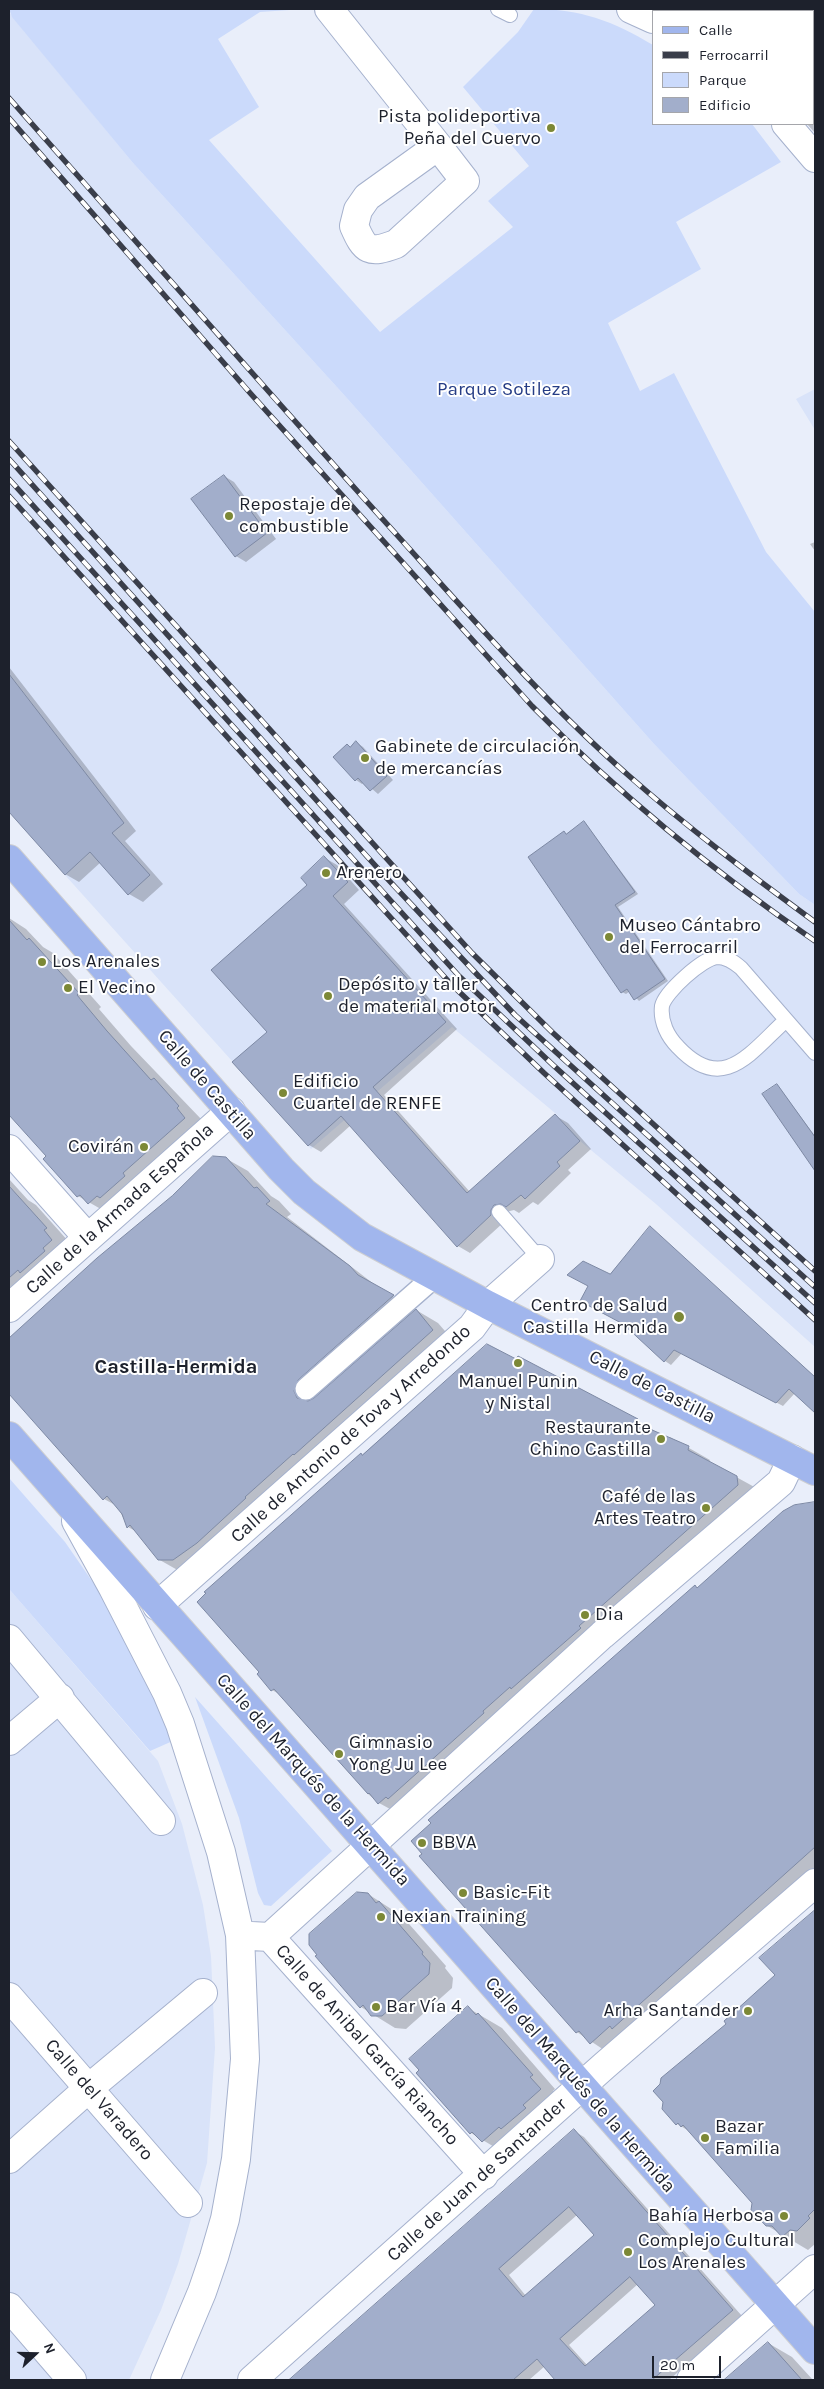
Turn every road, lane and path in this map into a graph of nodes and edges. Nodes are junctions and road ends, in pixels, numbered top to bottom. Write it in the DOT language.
graph roads {
  1 [pos="329,9"];
  2 [pos="631,9"];
  3 [pos="652,19"];
  4 [pos="787,125"];
  5 [pos="438,146"];
  6 [pos="815,158"];
  7 [pos="12,871"];
  8 [pos="786,1020"];
  9 [pos="815,1053"];
  10 [pos="231,1111"];
  11 [pos="9,1148"];
  12 [pos="499,1212"];
  13 [pos="88,1238"];
  14 [pos="540,1259"];
  15 [pos="434,1276"];
  16 [pos="488,1305"];
  17 [pos="9,1308"];
  18 [pos="306,1389"];
  19 [pos="9,1436"];
  20 [pos="792,1459"];
  21 [pos="815,1471"];
  22 [pos="66,1502"];
  23 [pos="157,1606"];
  24 [pos="9,1639"];
  25 [pos="60,1698"];
  26 [pos="9,1741"];
  27 [pos="161,1821"];
  28 [pos="373,1846"];
  29 [pos="815,1883"];
  30 [pos="240,1935"];
  31 [pos="270,1937"];
  32 [pos="204,1993"];
  33 [pos="9,1997"];
  34 [pos="582,2086"];
  35 [pos="89,2088"];
  36 [pos="9,2159"];
  37 [pos="484,2175"];
  38 [pos="188,2203"];
  39 [pos="815,2269"];
  40 [pos="776,2305"];
  41 [pos="9,2307"];
  42 [pos="815,2350"];
  43 [pos="72,2380"];
  44 [pos="165,2380"];
  45 [pos="252,2380"];
  46 [pos="691,2380"];
  1 -- 5 [label="street"];
  2 -- 3 [label="street"];
  4 -- 6 [label="street"];
  7 -- 10 [label="main road, Calle de Castilla"];
  8 -- 8 [label="lane"];
  8 -- 9 [label="lane"];
  10 -- 13 [label="street, Calle de la Armada Española"];
  10 -- 15 [label="main road, Calle de Castilla"];
  11 -- 13 [label="street"];
  12 -- 14 [label="lane"];
  13 -- 17 [label="street, Calle de la Armada Española"];
  14 -- 16 [label="street, Calle de Antonio de Tova y Arredondo"];
  15 -- 16 [label="main road, Calle de Castilla"];
  15 -- 18 [label="street"];
  16 -- 20 [label="main road, Calle de Castilla"];
  16 -- 23 [label="street, Calle de Antonio de Tova y Arredondo"];
  19 -- 22 [label="main road, Calle del Marqués de la Hermida"];
  20 -- 21 [label="main road, Calle de Castilla"];
  20 -- 28 [label="street"];
  22 -- 23 [label="main road, Calle del Marqués de la Hermida"];
  22 -- 30 [label="street"];
  23 -- 28 [label="main road, Calle del Marqués de la Hermida"];
  24 -- 25 [label="street"];
  25 -- 26 [label="street"];
  25 -- 27 [label="street"];
  28 -- 31 [label="street"];
  28 -- 34 [label="main road, Calle del Marqués de la Hermida"];
  29 -- 34 [label="street, Calle de Juan de Santander"];
  30 -- 31 [label="street, Calle de Anibal García Riancho"];
  30 -- 44 [label="street"];
  31 -- 37 [label="street, Calle de Anibal García Riancho"];
  32 -- 35 [label="street"];
  33 -- 35 [label="street, Calle del Varadero"];
  34 -- 37 [label="street, Calle de Juan de Santander"];
  34 -- 40 [label="main road, Calle del Marqués de la Hermida"];
  35 -- 36 [label="street"];
  35 -- 38 [label="street, Calle del Varadero"];
  37 -- 45 [label="street, Calle de Juan de Santander"];
  39 -- 40 [label="street"];
  40 -- 42 [label="main road, Calle del Marqués de la Hermida"];
  40 -- 46 [label="street"];
  41 -- 43 [label="street"];
}
